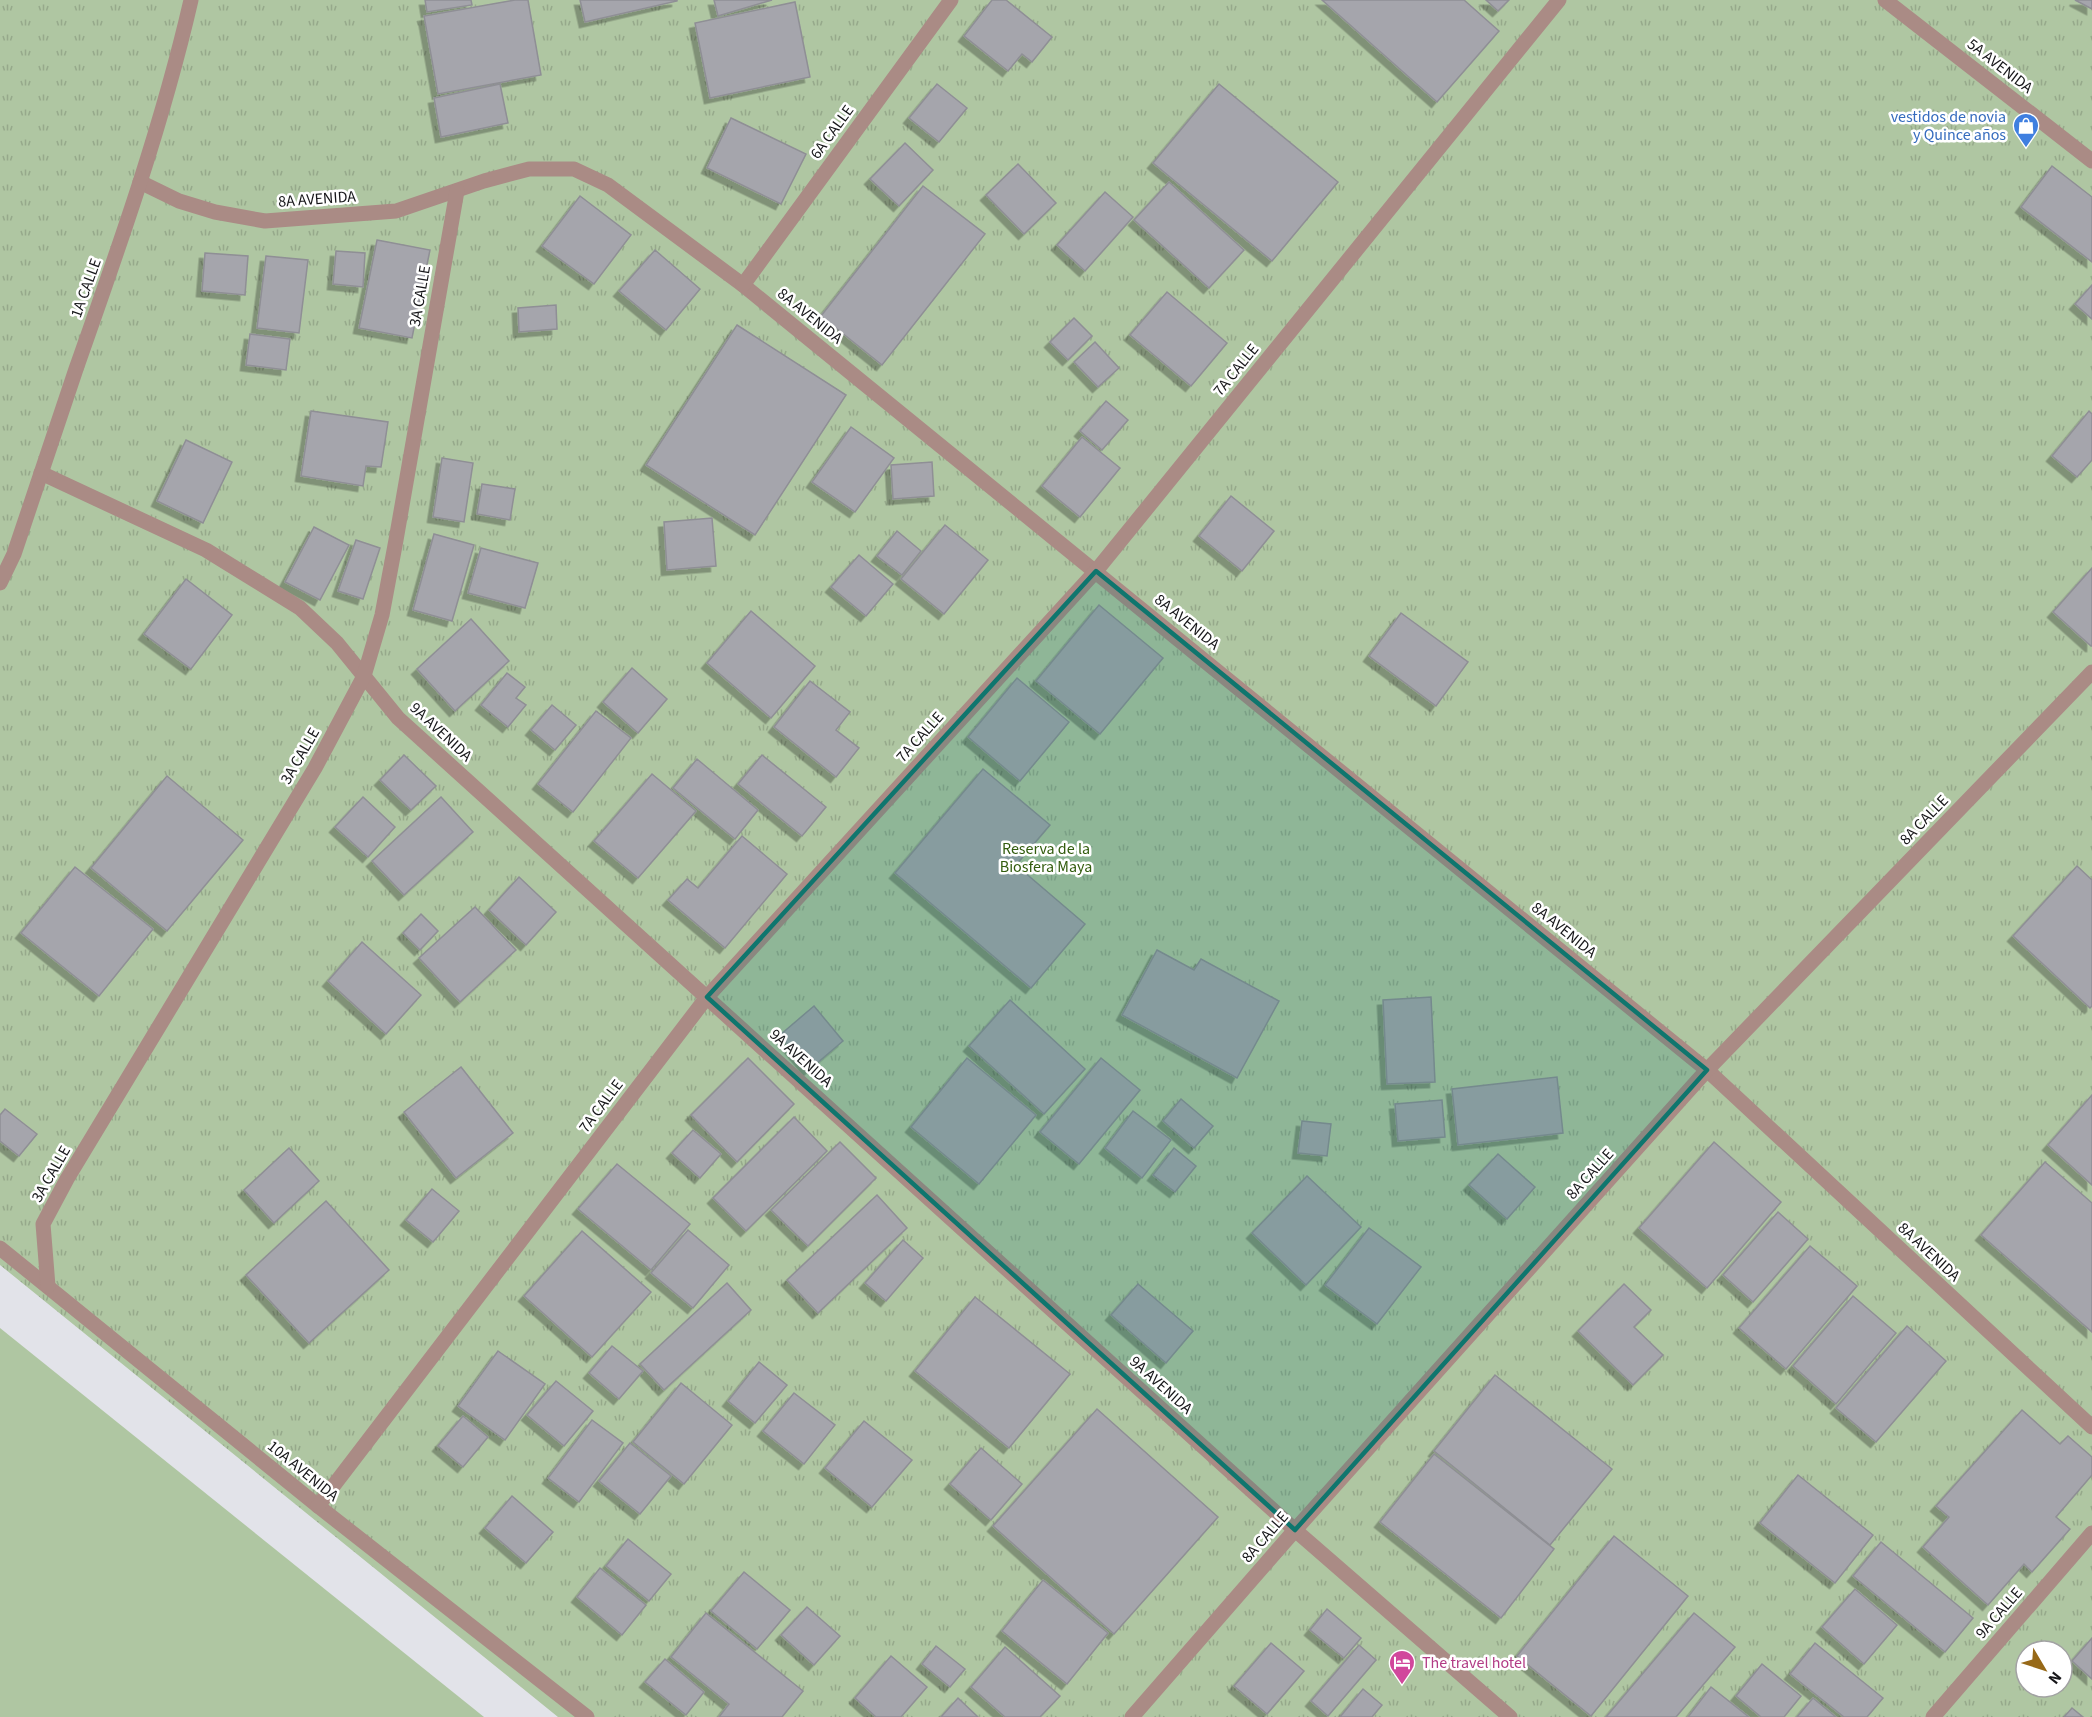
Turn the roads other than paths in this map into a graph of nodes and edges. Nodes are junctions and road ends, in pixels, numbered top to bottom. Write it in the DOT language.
graph roads {
  1 [pos="191,0"];
  2 [pos="951,0"];
  3 [pos="1559,0"];
  4 [pos="1885,0"];
  5 [pos="2092,161"];
  6 [pos="140,182"];
  7 [pos="457,190"];
  8 [pos="743,285"];
  9 [pos="41,473"];
  10 [pos="1096,571"];
  11 [pos="0,583"];
  12 [pos="2092,672"];
  13 [pos="364,676"];
  14 [pos="707,997"];
  15 [pos="1707,1070"];
  16 [pos="0,1248"];
  17 [pos="48,1287"];
  18 [pos="2092,1428"];
  19 [pos="318,1506"];
  20 [pos="1295,1530"];
  21 [pos="2092,1533"];
  22 [pos="587,1717"];
  23 [pos="1132,1717"];
  24 [pos="1510,1717"];
  25 [pos="1933,1717"];
  1 -- 6 [label="street, 1A CALLE"];
  2 -- 8 [label="street, 6A CALLE"];
  3 -- 10 [label="street, 7A CALLE"];
  4 -- 5 [label="street, 5A AVENIDA"];
  6 -- 7 [label="street, 8A AVENIDA"];
  6 -- 9 [label="street, 1A CALLE"];
  7 -- 8 [label="street, 8A AVENIDA"];
  7 -- 13 [label="street, 3A CALLE"];
  8 -- 10 [label="street, 8A AVENIDA"];
  9 -- 11 [label="street, 1A CALLE"];
  9 -- 13 [label="street, 9A AVENIDA"];
  10 -- 14 [label="street, 7A CALLE"];
  10 -- 15 [label="street, 8A AVENIDA"];
  12 -- 15 [label="street, 8A CALLE"];
  13 -- 14 [label="street, 9A AVENIDA"];
  13 -- 17 [label="street, 3A CALLE"];
  14 -- 19 [label="street, 7A CALLE"];
  14 -- 20 [label="street, 9A AVENIDA"];
  15 -- 18 [label="street, 8A AVENIDA"];
  15 -- 20 [label="street, 8A CALLE"];
  16 -- 17 [label="street, 10A AVENIDA"];
  17 -- 19 [label="street, 10A AVENIDA"];
  19 -- 22 [label="street, 10A AVENIDA"];
  20 -- 23 [label="street, 8A CALLE"];
  20 -- 24 [label="street, 9A AVENIDA"];
  21 -- 25 [label="street, 9A CALLE"];
}
